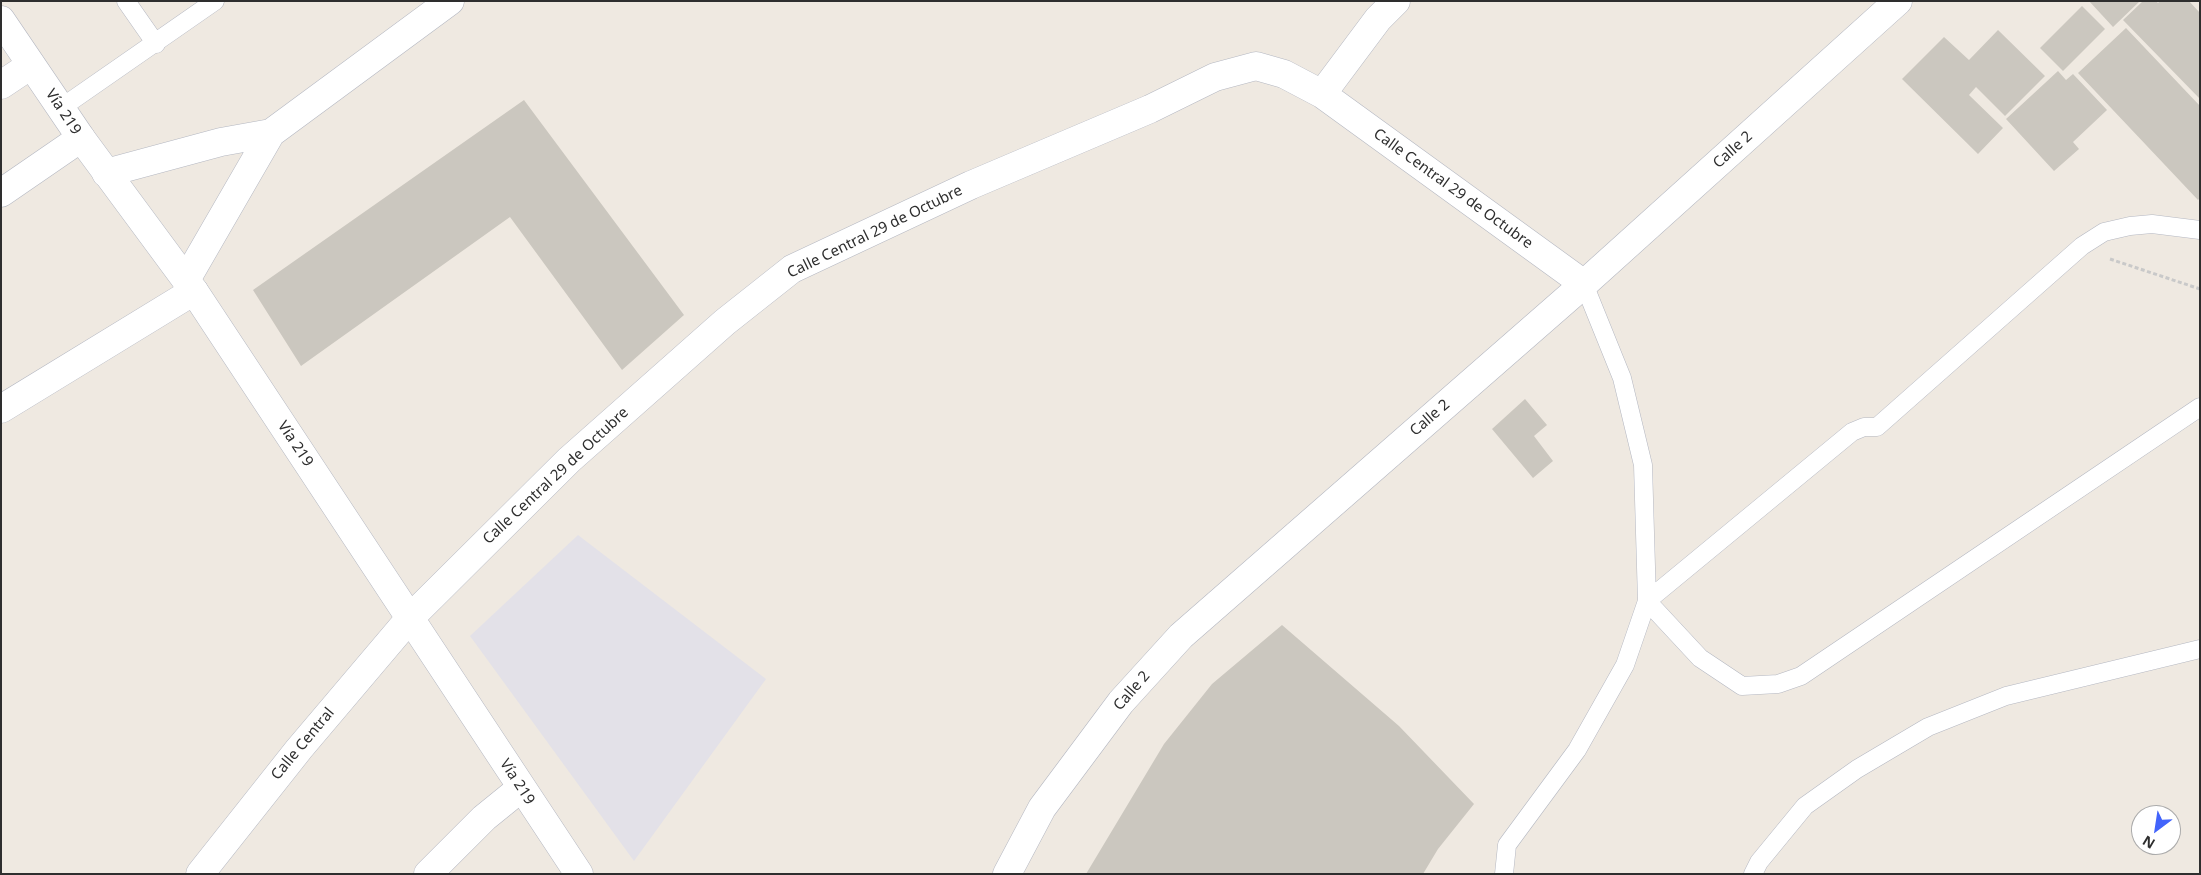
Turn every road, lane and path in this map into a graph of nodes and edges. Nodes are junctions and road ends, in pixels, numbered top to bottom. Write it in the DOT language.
graph roads {
  1 [pos="126,1"];
  2 [pos="215,1"];
  3 [pos="450,1"];
  4 [pos="1396,1"];
  5 [pos="1898,1"];
  6 [pos="1,20"];
  7 [pos="156,44"];
  8 [pos="31,65"];
  9 [pos="1,85"];
  10 [pos="1322,94"];
  11 [pos="61,108"];
  12 [pos="271,133"];
  13 [pos="81,138"];
  14 [pos="106,174"];
  15 [pos="1,193"];
  16 [pos="2200,230"];
  17 [pos="2082,246"];
  18 [pos="1584,284"];
  19 [pos="190,286"];
  20 [pos="2200,289"];
  21 [pos="2200,407"];
  22 [pos="1,409"];
  23 [pos="1647,601"];
  24 [pos="410,618"];
  25 [pos="2200,650"];
  26 [pos="520,788"];
  27 [pos="200,874"];
  28 [pos="428,874"];
  29 [pos="579,874"];
  30 [pos="1007,874"];
  31 [pos="1504,874"];
  32 [pos="1752,874"];
  1 -- 7 [label="lane"];
  2 -- 7 [label="lane"];
  3 -- 12 [label="street"];
  4 -- 10 [label="street"];
  5 -- 18 [label="street, Calle 2"];
  6 -- 8 [label="street, Vía 219"];
  7 -- 11 [label="lane"];
  8 -- 9 [label="street"];
  8 -- 11 [label="street, Vía 219"];
  10 -- 18 [label="street, Calle Central 29 de Octubre"];
  10 -- 24 [label="street, Calle Central 29 de Octubre"];
  11 -- 13 [label="street, Vía 219"];
  12 -- 14 [label="street"];
  12 -- 19 [label="street"];
  13 -- 14 [label="street, Vía 219"];
  13 -- 15 [label="street"];
  14 -- 19 [label="street, Vía 219"];
  16 -- 17 [label="lane"];
  17 -- 20 [label="path"];
  17 -- 23 [label="lane"];
  18 -- 23 [label="lane"];
  18 -- 30 [label="street, Calle 2"];
  19 -- 22 [label="street"];
  19 -- 24 [label="street, Vía 219"];
  21 -- 23 [label="lane"];
  23 -- 31 [label="lane"];
  24 -- 26 [label="street, Vía 219"];
  24 -- 27 [label="street, Calle Central"];
  25 -- 32 [label="lane"];
  26 -- 28 [label="street"];
  26 -- 29 [label="street, Vía 219"];
}
